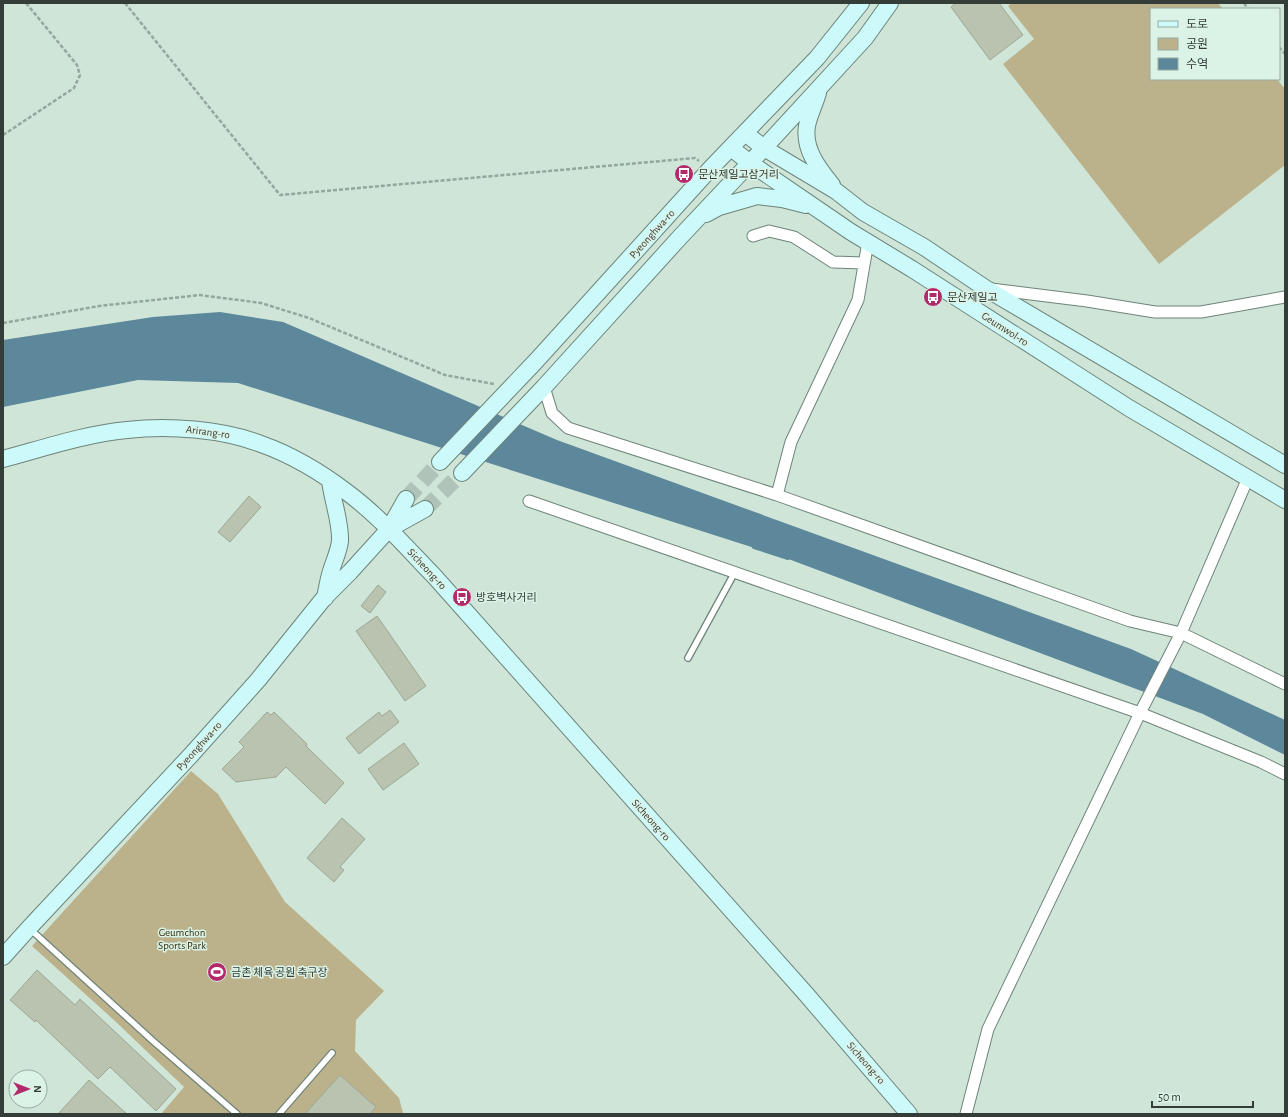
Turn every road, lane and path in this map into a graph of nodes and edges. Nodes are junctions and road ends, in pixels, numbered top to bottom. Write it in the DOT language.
graph roads {
  1 [pos="26,3"];
  2 [pos="125,3"];
  3 [pos="861,3"];
  4 [pos="890,3"];
  5 [pos="821,86"];
  6 [pos="745,133"];
  7 [pos="3,135"];
  8 [pos="731,148"];
  9 [pos="764,148"];
  10 [pos="750,163"];
  11 [pos="711,168"];
  12 [pos="836,191"];
  13 [pos="818,208"];
  14 [pos="699,217"];
  15 [pos="753,236"];
  16 [pos="868,242"];
  17 [pos="864,263"];
  18 [pos="985,288"];
  19 [pos="1285,297"];
  20 [pos="3,322"];
  21 [pos="499,381"];
  22 [pos="544,387"];
  23 [pos="3,459"];
  24 [pos="440,462"];
  25 [pos="1285,465"];
  26 [pos="462,473"];
  27 [pos="1248,478"];
  28 [pos="330,480"];
  29 [pos="777,495"];
  30 [pos="406,499"];
  31 [pos="1285,500"];
  32 [pos="529,501"];
  33 [pos="425,509"];
  34 [pos="389,529"];
  35 [pos="735,572"];
  36 [pos="324,598"];
  37 [pos="1179,637"];
  38 [pos="688,658"];
  39 [pos="1285,684"];
  40 [pos="1142,710"];
  41 [pos="1285,774"];
  42 [pos="29,928"];
  43 [pos="3,957"];
  44 [pos="332,1053"];
  45 [pos="237,1114"];
  46 [pos="279,1114"];
  47 [pos="909,1114"];
  48 [pos="966,1114"];
  1 -- 7 [label="path"];
  2 -- 11 [label="path"];
  3 -- 6 [label="main road, Pyeonghwa-ro"];
  4 -- 5 [label="main road, Pyeonghwa-ro"];
  5 -- 9 [label="main road, Pyeonghwa-ro"];
  5 -- 12 [label="main road"];
  6 -- 8 [label="main road, Pyeonghwa-ro"];
  6 -- 9 [label="main road"];
  8 -- 10 [label="main road, Geumwol-ro"];
  8 -- 11 [label="main road, Pyeonghwa-ro"];
  9 -- 10 [label="main road, Pyeonghwa-ro"];
  9 -- 12 [label="main road"];
  10 -- 13 [label="main road, Geumwol-ro"];
  10 -- 14 [label="main road, Pyeonghwa-ro"];
  11 -- 24 [label="main road, Pyeonghwa-ro"];
  12 -- 18 [label="main road"];
  13 -- 14 [label="main road"];
  13 -- 16 [label="main road, Geumwol-ro"];
  14 -- 22 [label="main road, Pyeonghwa-ro"];
  15 -- 17 [label="street"];
  16 -- 17 [label="street"];
  16 -- 27 [label="main road, Geumwol-ro"];
  17 -- 29 [label="street"];
  18 -- 19 [label="street"];
  18 -- 25 [label="main road"];
  20 -- 21 [label="path"];
  22 -- 26 [label="main road, Pyeonghwa-ro"];
  22 -- 29 [label="street"];
  23 -- 28 [label="main road, Arirang-ro"];
  27 -- 31 [label="main road, Geumwol-ro"];
  27 -- 37 [label="street"];
  28 -- 34 [label="main road, Arirang-ro"];
  28 -- 36 [label="main road"];
  29 -- 37 [label="street"];
  30 -- 34 [label="main road, Pyeonghwa-ro"];
  32 -- 35 [label="street"];
  33 -- 34 [label="main road, Pyeonghwa-ro"];
  34 -- 36 [label="main road, Pyeonghwa-ro"];
  34 -- 47 [label="main road, Sicheong-ro"];
  35 -- 38 [label="lane"];
  35 -- 40 [label="street"];
  36 -- 42 [label="main road, Pyeonghwa-ro"];
  37 -- 39 [label="street"];
  37 -- 40 [label="street"];
  40 -- 41 [label="street"];
  40 -- 48 [label="street"];
  42 -- 43 [label="main road, Pyeonghwa-ro"];
  42 -- 45 [label="lane"];
  44 -- 46 [label="lane"];
}
